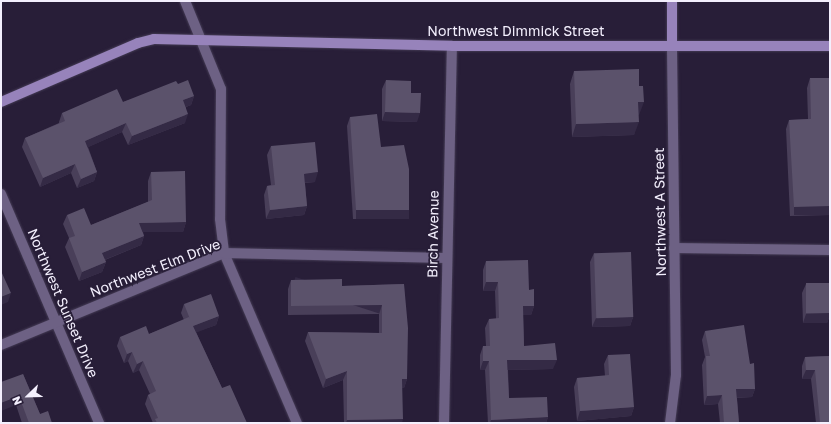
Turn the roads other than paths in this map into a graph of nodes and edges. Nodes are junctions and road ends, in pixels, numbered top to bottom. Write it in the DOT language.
graph roads {
  1 [pos="185,1"];
  2 [pos="672,1"];
  3 [pos="202,42"];
  4 [pos="672,45"];
  5 [pos="452,46"];
  6 [pos="830,46"];
  7 [pos="1,102"];
  8 [pos="1,194"];
  9 [pos="674,248"];
  10 [pos="830,250"];
  11 [pos="224,253"];
  12 [pos="446,258"];
  13 [pos="56,321"];
  14 [pos="1,344"];
  15 [pos="99,423"];
  16 [pos="297,423"];
  17 [pos="444,423"];
  18 [pos="670,423"];
  1 -- 3 [label="street"];
  2 -- 4 [label="main road, Northwest A Street"];
  3 -- 5 [label="main road, Northwest Dimmick Street"];
  3 -- 7 [label="main road, Northwest Dimmick Street"];
  3 -- 11 [label="street"];
  4 -- 5 [label="main road, Northwest Dimmick Street"];
  4 -- 6 [label="main road, Northwest Dimmick Street"];
  4 -- 9 [label="street, Northwest A Street"];
  5 -- 12 [label="street, Birch Avenue"];
  8 -- 13 [label="street, Northwest Sunset Drive"];
  9 -- 10 [label="street"];
  9 -- 18 [label="street, Northwest A Street"];
  11 -- 12 [label="street, Northwest Elm Drive"];
  11 -- 13 [label="street, Northwest Elm Drive"];
  11 -- 16 [label="street"];
  12 -- 17 [label="street, Birch Avenue"];
  13 -- 14 [label="street, Northwest Elm Drive"];
  13 -- 15 [label="street, Northwest Sunset Drive"];
}
